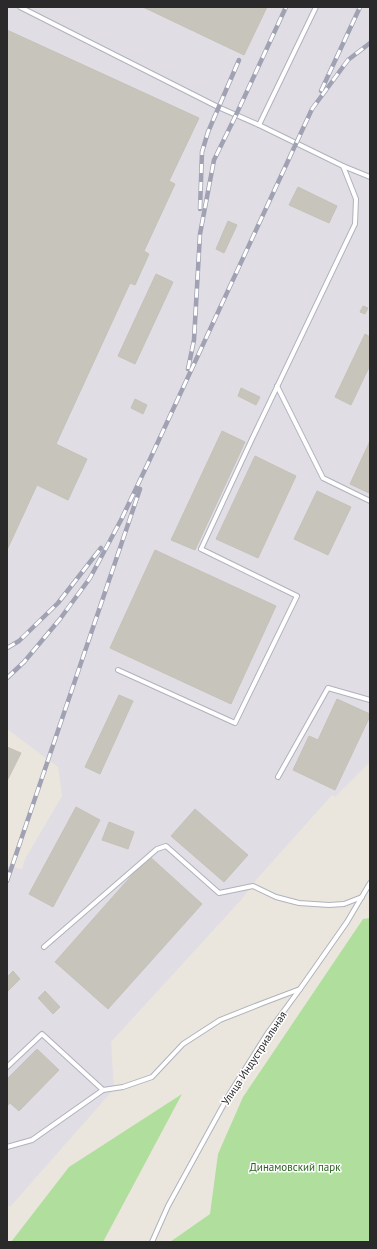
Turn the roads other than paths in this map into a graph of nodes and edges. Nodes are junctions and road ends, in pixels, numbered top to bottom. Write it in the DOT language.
graph roads {
  1 [pos="20,7"];
  2 [pos="316,7"];
  3 [pos="259,126"];
  4 [pos="343,166"];
  5 [pos="370,177"];
  6 [pos="277,386"];
  7 [pos="370,502"];
  8 [pos="118,670"];
  9 [pos="370,700"];
  10 [pos="278,777"];
  11 [pos="370,883"];
  12 [pos="362,896"];
  13 [pos="44,947"];
  14 [pos="300,989"];
  15 [pos="7,1067"];
  16 [pos="103,1090"];
  17 [pos="7,1147"];
  18 [pos="152,1242"];
  1 -- 3 [label="lane"];
  2 -- 3 [label="lane"];
  3 -- 4 [label="lane"];
  4 -- 5 [label="lane"];
  4 -- 6 [label="lane"];
  6 -- 7 [label="lane"];
  6 -- 8 [label="lane"];
  9 -- 10 [label="lane"];
  11 -- 12 [label="lane, Улица Индустриальная"];
  12 -- 13 [label="lane"];
  12 -- 14 [label="lane, Улица Индустриальная"];
  14 -- 16 [label="lane"];
  14 -- 18 [label="lane, Улица Индустриальная"];
  15 -- 16 [label="lane"];
  16 -- 17 [label="lane"];
}
